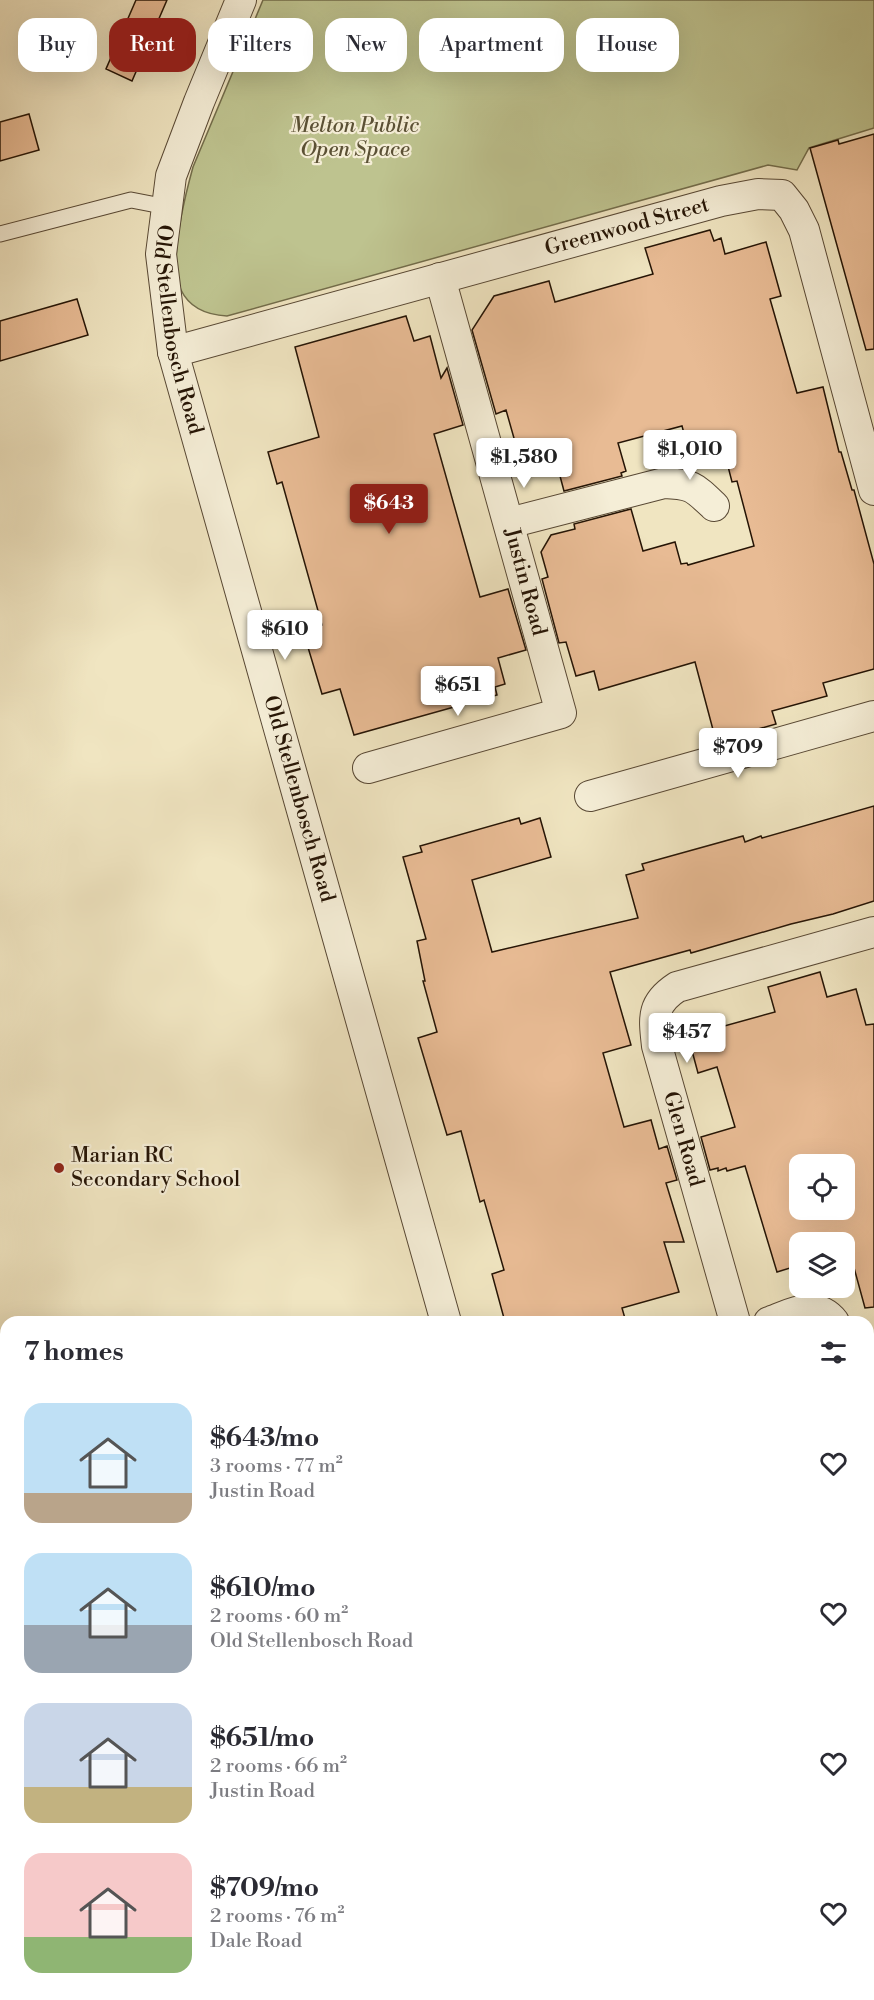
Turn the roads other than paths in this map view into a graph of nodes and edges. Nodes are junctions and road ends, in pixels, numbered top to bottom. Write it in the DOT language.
graph roads {
  1 [pos="241,0"];
  2 [pos="167,207"];
  3 [pos="0,234"];
  4 [pos="440,278"];
  5 [pos="174,352"];
  6 [pos="869,457"];
  7 [pos="874,490"];
  8 [pos="714,506"];
  9 [pos="509,523"];
  10 [pos="874,716"];
  11 [pos="368,768"];
  12 [pos="590,796"];
  13 [pos="873,935"];
  14 [pos="444,1316"];
  15 [pos="733,1316"];
  16 [pos="786,1316"];
  17 [pos="829,1316"];
  1 -- 2 [label="street, Old Stellenbosch Road"];
  2 -- 3 [label="lane"];
  2 -- 5 [label="street, Old Stellenbosch Road"];
  4 -- 5 [label="street, Greenwood Street"];
  4 -- 6 [label="street, Greenwood Street"];
  4 -- 9 [label="street, Justin Road"];
  5 -- 14 [label="street, Old Stellenbosch Road"];
  6 -- 7 [label="street, Greenwood Street"];
  8 -- 9 [label="street"];
  9 -- 11 [label="street, Justin Road"];
  10 -- 12 [label="street"];
  13 -- 15 [label="street, Glen Road"];
  16 -- 17 [label="street"];
}
